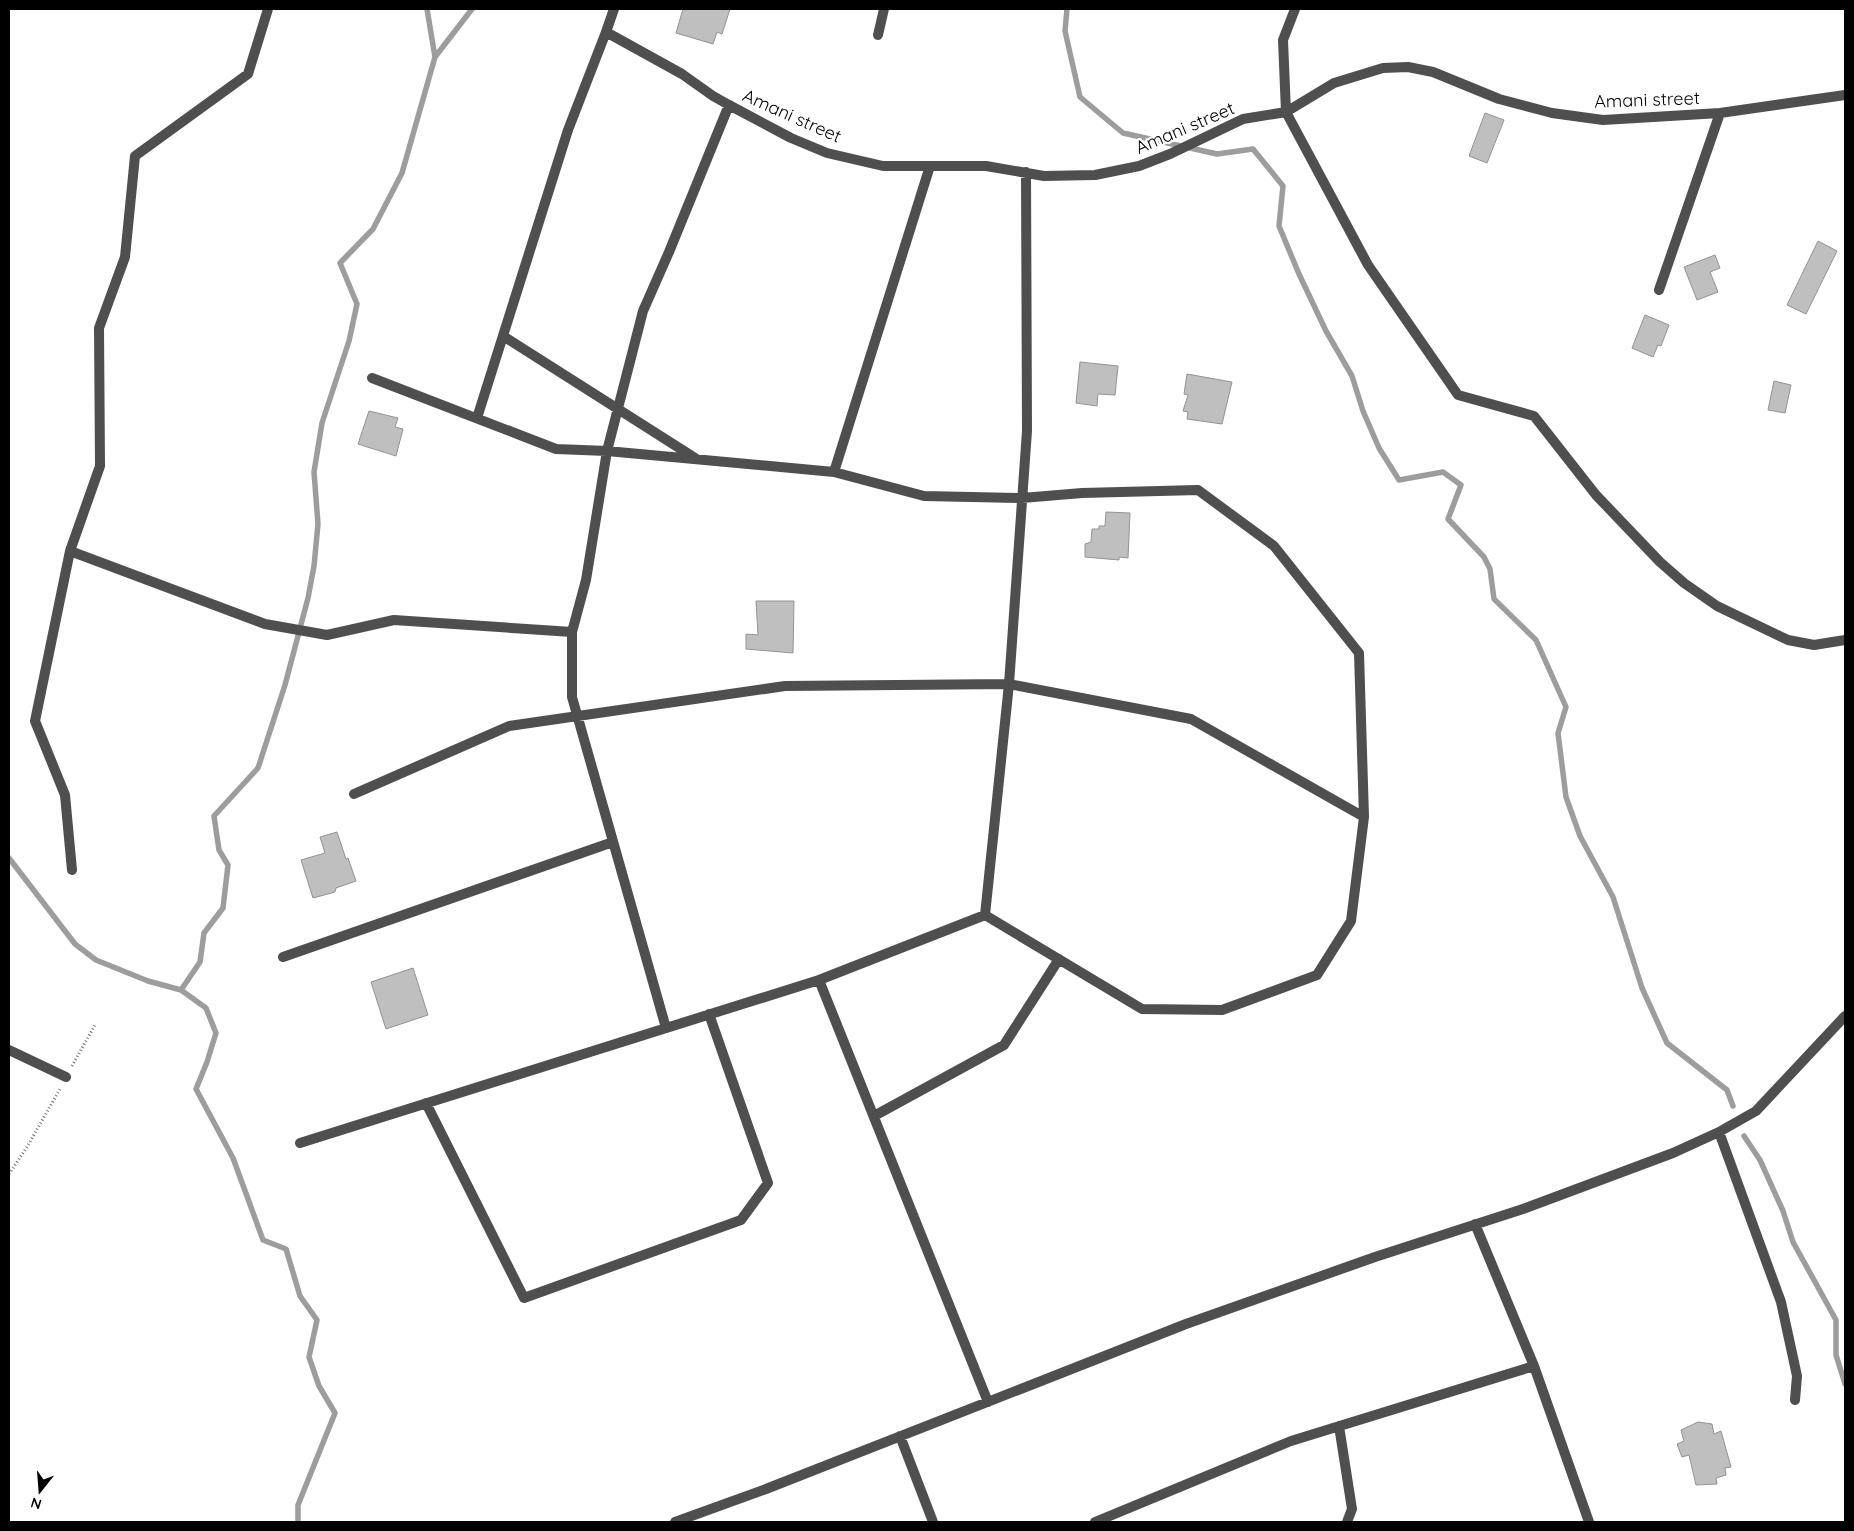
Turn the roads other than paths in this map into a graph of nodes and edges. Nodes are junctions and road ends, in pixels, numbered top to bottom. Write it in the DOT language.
graph roads {
  1 [pos="268,9"];
  2 [pos="614,9"];
  3 [pos="884,9"];
  4 [pos="1295,9"];
  5 [pos="606,32"];
  6 [pos="878,35"];
  7 [pos="1845,95"];
  8 [pos="729,105"];
  9 [pos="1286,112"];
  10 [pos="1720,113"];
  11 [pos="930,166"];
  12 [pos="1026,172"];
  13 [pos="1659,290"];
  14 [pos="503,336"];
  15 [pos="372,378"];
  16 [pos="617,408"];
  17 [pos="477,418"];
  18 [pos="607,451"];
  19 [pos="698,460"];
  20 [pos="834,472"];
  21 [pos="1022,498"];
  22 [pos="70,551"];
  23 [pos="572,632"];
  24 [pos="1845,640"];
  25 [pos="1009,684"];
  26 [pos="578,716"];
  27 [pos="354,794"];
  28 [pos="1364,816"];
  29 [pos="614,842"];
  30 [pos="72,870"];
  31 [pos="985,915"];
  32 [pos="283,957"];
  33 [pos="1060,960"];
  34 [pos="820,980"];
  35 [pos="709,1014"];
  36 [pos="1845,1016"];
  37 [pos="666,1028"];
  38 [pos="9,1050"];
  39 [pos="66,1077"];
  40 [pos="426,1103"];
  41 [pos="874,1116"];
  42 [pos="1719,1132"];
  43 [pos="300,1143"];
  44 [pos="1475,1224"];
  45 [pos="1534,1366"];
  46 [pos="1795,1400"];
  47 [pos="988,1402"];
  48 [pos="1339,1426"];
  49 [pos="900,1436"];
  50 [pos="1352,1510"];
  51 [pos="675,1522"];
  52 [pos="933,1522"];
  53 [pos="1095,1522"];
  54 [pos="1347,1522"];
  55 [pos="1355,1522"];
  56 [pos="1589,1522"];
  1 -- 22 [label="street"];
  2 -- 5 [label="street"];
  3 -- 6 [label="street"];
  4 -- 9 [label="street"];
  5 -- 8 [label="street, Amani street"];
  5 -- 14 [label="street"];
  7 -- 10 [label="street, Amani street"];
  8 -- 11 [label="street, Amani street"];
  8 -- 16 [label="street"];
  9 -- 10 [label="street, Amani street"];
  9 -- 12 [label="street, Amani street"];
  9 -- 24 [label="street"];
  10 -- 13 [label="street"];
  11 -- 12 [label="street, Amani street"];
  11 -- 20 [label="street"];
  12 -- 21 [label="street"];
  14 -- 16 [label="street"];
  14 -- 17 [label="street"];
  15 -- 17 [label="street"];
  16 -- 18 [label="street"];
  16 -- 19 [label="street"];
  17 -- 18 [label="street"];
  18 -- 19 [label="street"];
  18 -- 23 [label="street"];
  19 -- 20 [label="street"];
  20 -- 21 [label="street"];
  21 -- 25 [label="street"];
  21 -- 28 [label="street"];
  22 -- 23 [label="street"];
  22 -- 30 [label="street"];
  23 -- 26 [label="street"];
  25 -- 26 [label="street"];
  25 -- 28 [label="street"];
  25 -- 31 [label="street"];
  26 -- 27 [label="street"];
  26 -- 29 [label="street"];
  28 -- 33 [label="street"];
  29 -- 32 [label="street"];
  29 -- 37 [label="street"];
  31 -- 33 [label="street"];
  31 -- 34 [label="street"];
  33 -- 41 [label="street"];
  34 -- 35 [label="street"];
  34 -- 41 [label="street"];
  35 -- 37 [label="street"];
  35 -- 40 [label="street"];
  36 -- 42 [label="street"];
  37 -- 40 [label="street"];
  38 -- 39 [label="street"];
  40 -- 43 [label="street"];
  41 -- 47 [label="street"];
  42 -- 44 [label="street"];
  42 -- 46 [label="street"];
  44 -- 45 [label="street"];
  44 -- 47 [label="street"];
  45 -- 48 [label="street"];
  45 -- 56 [label="street"];
  47 -- 49 [label="street"];
  48 -- 50 [label="street"];
  48 -- 53 [label="street"];
  49 -- 51 [label="street"];
  49 -- 52 [label="street"];
  50 -- 54 [label="street"];
  50 -- 55 [label="street"];
}
